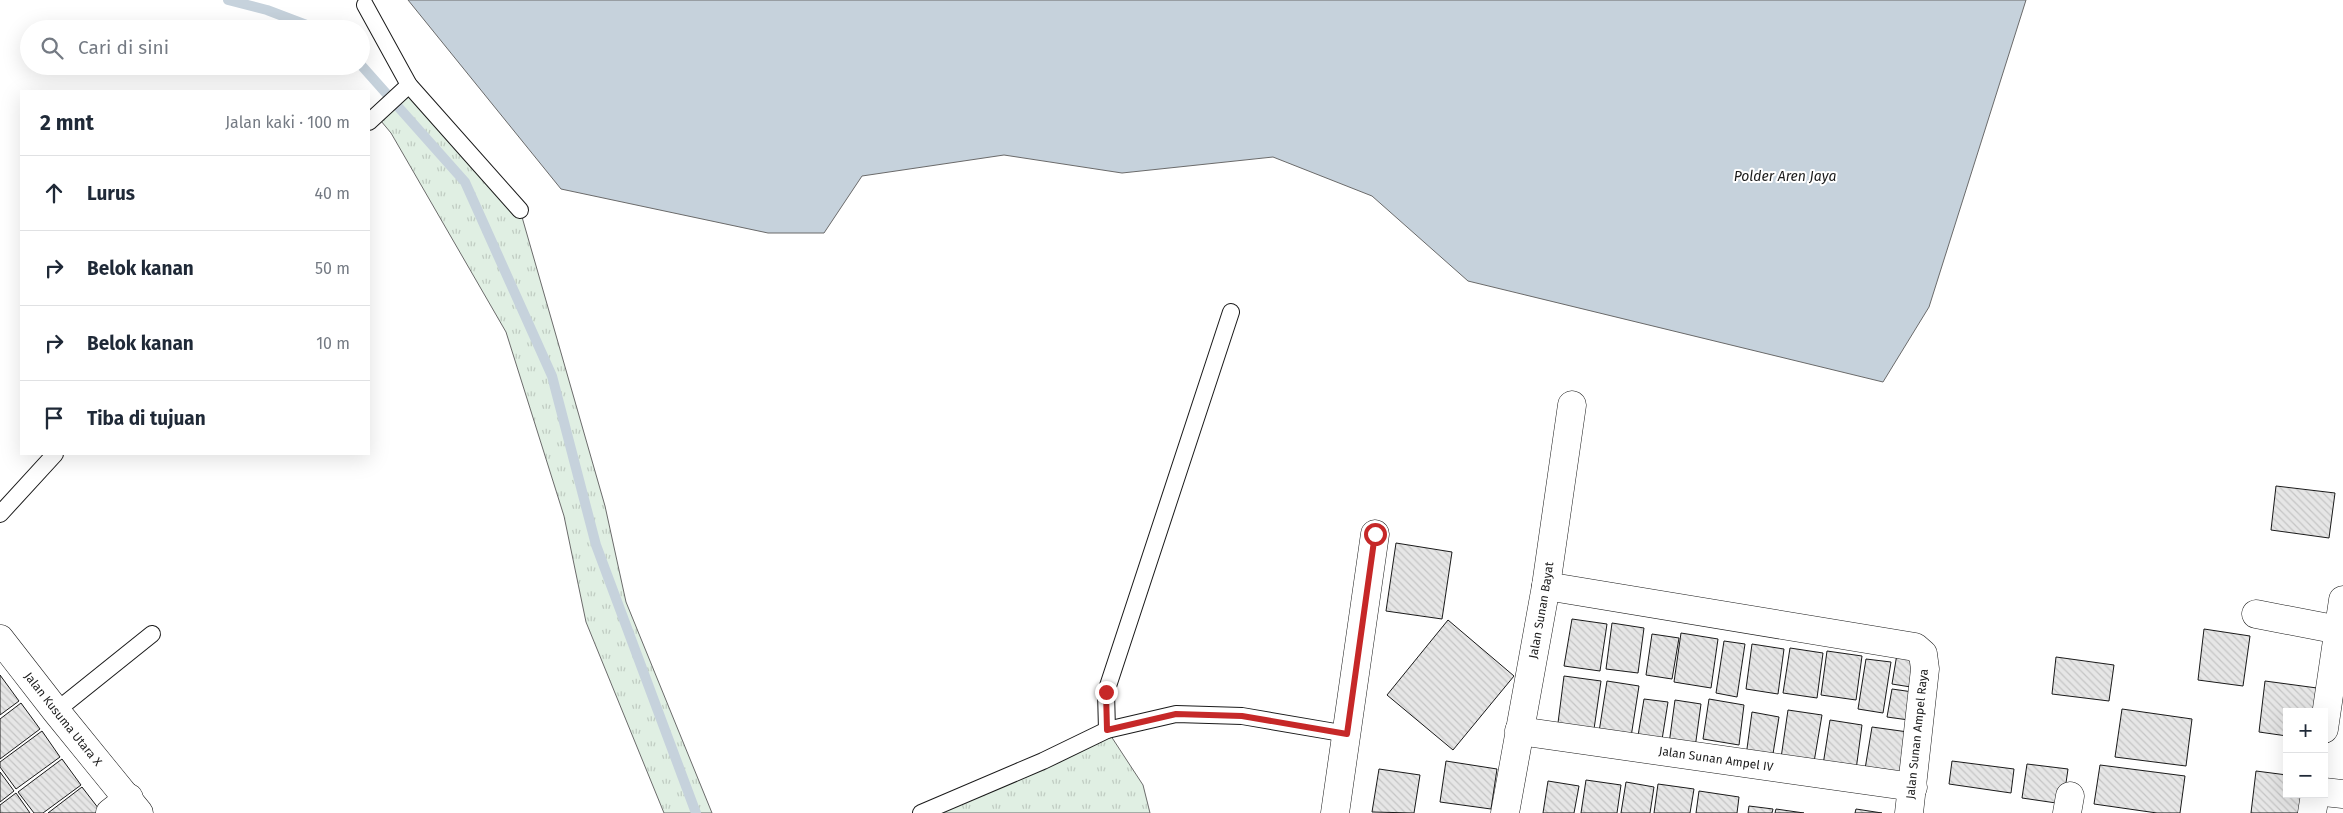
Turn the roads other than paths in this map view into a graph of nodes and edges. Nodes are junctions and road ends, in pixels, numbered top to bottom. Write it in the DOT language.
graph roads {
  1 [pos="365,5"];
  2 [pos="404,90"];
  3 [pos="370,121"];
  4 [pos="520,210"];
  5 [pos="1231,312"];
  6 [pos="1572,405"];
  7 [pos="54,455"];
  8 [pos="0,514"];
  9 [pos="1375,534"];
  10 [pos="1546,586"];
  11 [pos="2343,601"];
  12 [pos="2256,614"];
  13 [pos="2339,630"];
  14 [pos="152,634"];
  15 [pos="0,639"];
  16 [pos="2327,708"];
  17 [pos="56,712"];
  18 [pos="1107,730"];
  19 [pos="1519,731"];
  20 [pos="1347,734"];
  21 [pos="2328,792"];
  22 [pos="2343,794"];
  23 [pos="2314,798"];
  24 [pos="1911,800"];
  25 [pos="126,808"];
  26 [pos="921,813"];
  27 [pos="1335,813"];
  28 [pos="1505,813"];
  29 [pos="2312,813"];
  1 -- 2 [label="lane"];
  2 -- 3 [label="lane"];
  2 -- 4 [label="lane"];
  5 -- 18 [label="lane"];
  6 -- 10 [label="street, Jalan Sunan Bayat"];
  7 -- 8 [label="lane"];
  9 -- 20 [label="street"];
  10 -- 19 [label="street, Jalan Sunan Bayat"];
  10 -- 24 [label="street, Jalan Sunan Ampel Raya"];
  11 -- 13 [label="street"];
  12 -- 13 [label="street"];
  13 -- 16 [label="street"];
  14 -- 17 [label="lane"];
  15 -- 17 [label="street, Jalan Kusuma Utara X"];
  17 -- 25 [label="street, Jalan Kusuma Utara X"];
  18 -- 20 [label="lane"];
  18 -- 26 [label="lane"];
  19 -- 24 [label="street, Jalan Sunan Ampel IV"];
  19 -- 28 [label="street, Jalan Sunan Bayat"];
  20 -- 27 [label="street"];
  21 -- 22 [label="street"];
  23 -- 29 [label="street"];
}
